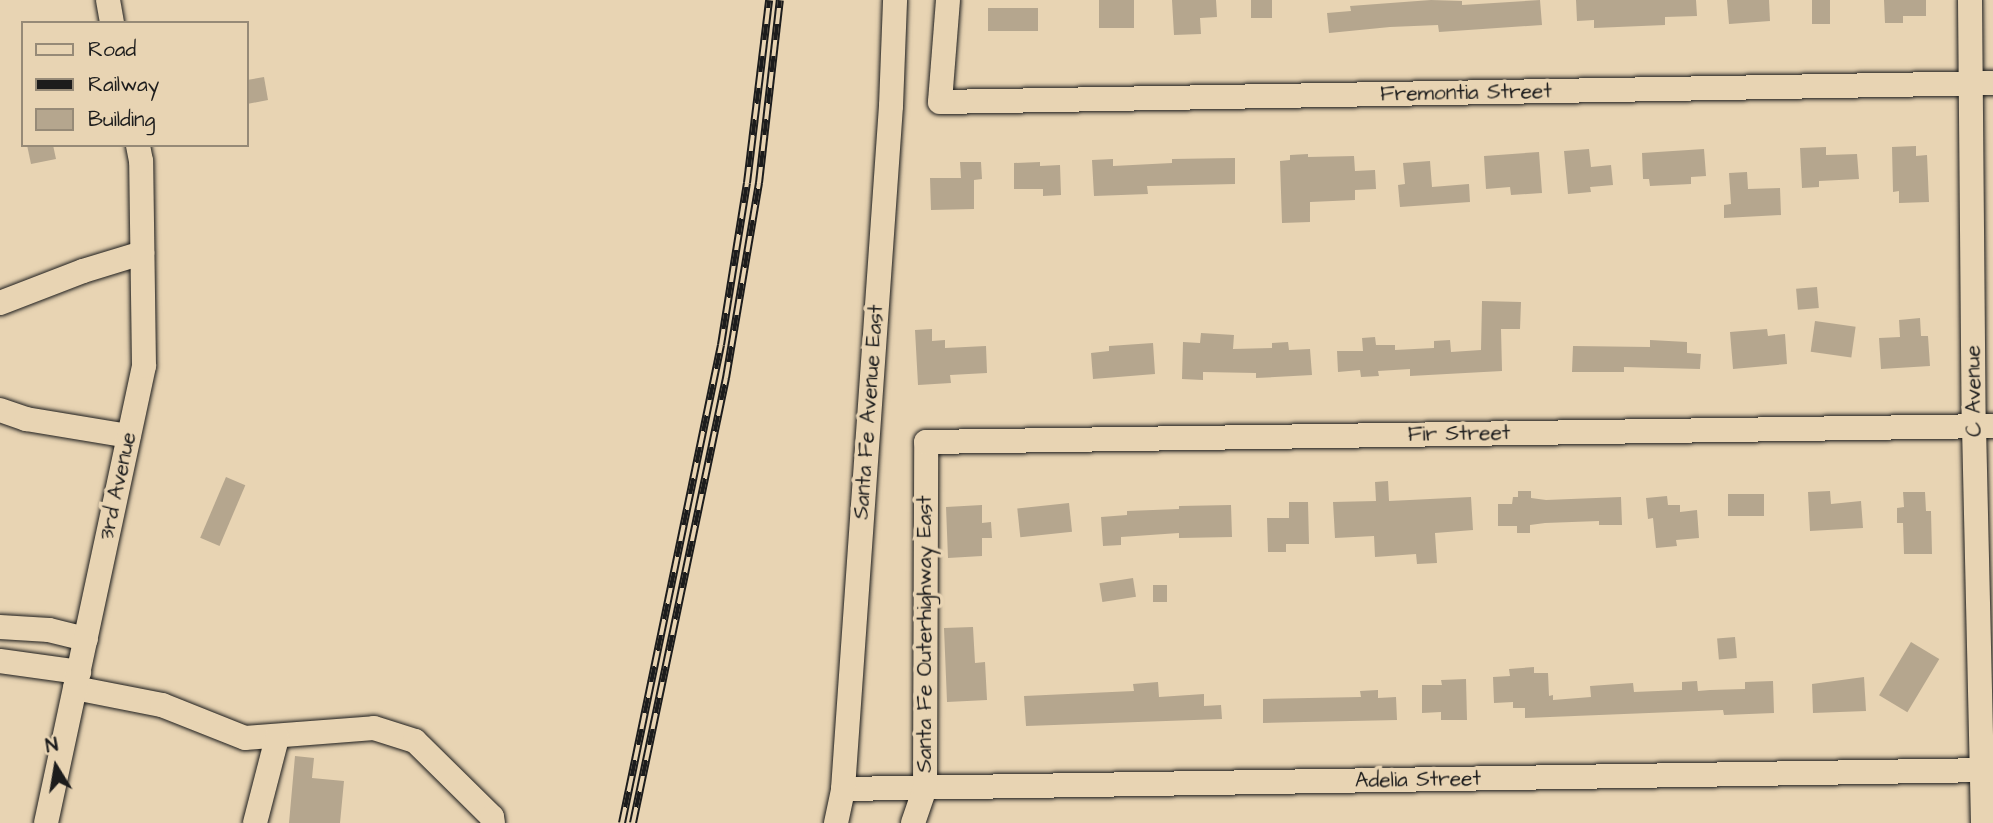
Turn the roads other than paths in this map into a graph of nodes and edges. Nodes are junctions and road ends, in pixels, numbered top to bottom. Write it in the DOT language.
graph roads {
  1 [pos="108,0"];
  2 [pos="895,0"];
  3 [pos="948,0"];
  4 [pos="1970,0"];
  5 [pos="112,21"];
  6 [pos="1982,83"];
  7 [pos="138,147"];
  8 [pos="142,253"];
  9 [pos="0,303"];
  10 [pos="0,410"];
  11 [pos="1984,426"];
  12 [pos="129,436"];
  13 [pos="926,442"];
  14 [pos="0,627"];
  15 [pos="86,639"];
  16 [pos="0,661"];
  17 [pos="77,680"];
  18 [pos="277,738"];
  19 [pos="1987,770"];
  20 [pos="843,789"];
  21 [pos="925,789"];
  22 [pos="46,823"];
  23 [pos="255,823"];
  24 [pos="493,823"];
  25 [pos="836,823"];
  26 [pos="913,823"];
  27 [pos="1983,823"];
  1 -- 5 [label="street"];
  2 -- 20 [label="street, Santa Fe Avenue East"];
  3 -- 6 [label="street, Fremontia Street"];
  4 -- 6 [label="street, C Avenue"];
  6 -- 11 [label="street, C Avenue"];
  7 -- 8 [label="street, 3rd Avenue"];
  8 -- 9 [label="street"];
  8 -- 12 [label="street, 3rd Avenue"];
  10 -- 12 [label="street"];
  11 -- 13 [label="street, Fir Street"];
  11 -- 19 [label="street, C Avenue"];
  12 -- 15 [label="street, 3rd Avenue"];
  13 -- 21 [label="street, Santa Fe Outerhighway East"];
  14 -- 15 [label="street"];
  15 -- 17 [label="street, 3rd Avenue"];
  16 -- 17 [label="street"];
  17 -- 18 [label="street"];
  17 -- 22 [label="street, 3rd Avenue"];
  18 -- 23 [label="street"];
  18 -- 24 [label="street"];
  19 -- 21 [label="street, Adelia Street"];
  19 -- 27 [label="street, C Avenue"];
  20 -- 21 [label="street, Adelia Street"];
  20 -- 25 [label="street, Santa Fe Avenue East"];
  21 -- 26 [label="street, Santa Fe Outerhighway East"];
}
